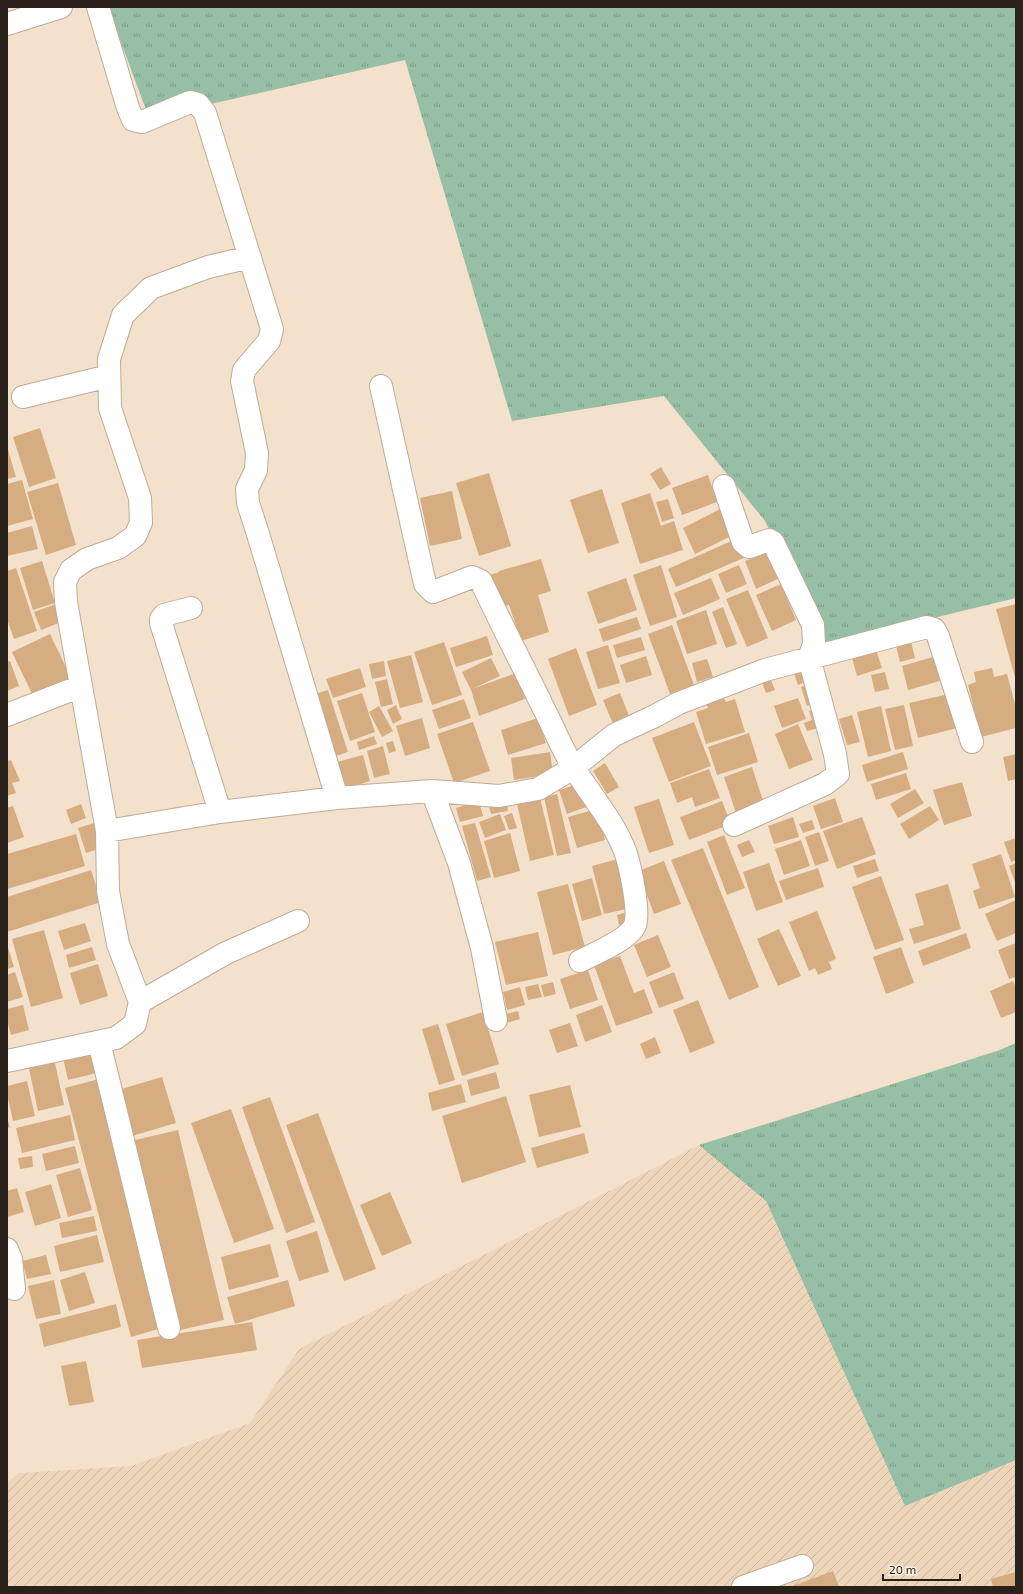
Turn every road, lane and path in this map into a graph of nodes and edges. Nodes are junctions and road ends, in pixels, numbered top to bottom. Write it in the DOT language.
graph roads {
  1 [pos="61,7"];
  2 [pos="98,7"];
  3 [pos="7,24"];
  4 [pos="250,257"];
  5 [pos="110,376"];
  6 [pos="382,386"];
  7 [pos="23,397"];
  8 [pos="724,486"];
  9 [pos="191,608"];
  10 [pos="809,658"];
  11 [pos="81,686"];
  12 [pos="7,715"];
  13 [pos="972,742"];
  14 [pos="573,768"];
  15 [pos="432,791"];
  16 [pos="337,798"];
  17 [pos="220,812"];
  18 [pos="734,825"];
  19 [pos="107,831"];
  20 [pos="298,921"];
  21 [pos="580,961"];
  22 [pos="140,1002"];
  23 [pos="496,1020"];
  24 [pos="98,1042"];
  25 [pos="7,1061"];
  26 [pos="7,1249"];
  27 [pos="14,1289"];
  28 [pos="169,1328"];
  29 [pos="802,1566"];
  30 [pos="743,1587"];
  1 -- 3 [label="street"];
  2 -- 4 [label="street"];
  4 -- 5 [label="street"];
  4 -- 16 [label="street"];
  5 -- 7 [label="street"];
  5 -- 11 [label="street"];
  6 -- 14 [label="street"];
  8 -- 10 [label="street"];
  9 -- 17 [label="street"];
  10 -- 13 [label="street"];
  10 -- 14 [label="street"];
  10 -- 18 [label="street"];
  11 -- 12 [label="street"];
  11 -- 19 [label="street"];
  14 -- 15 [label="street"];
  14 -- 21 [label="street"];
  15 -- 16 [label="street"];
  15 -- 23 [label="street"];
  16 -- 17 [label="street"];
  17 -- 19 [label="street"];
  19 -- 22 [label="street"];
  20 -- 22 [label="street"];
  22 -- 24 [label="street"];
  24 -- 25 [label="street"];
  24 -- 28 [label="street"];
  26 -- 27 [label="street"];
  29 -- 30 [label="street"];
}
